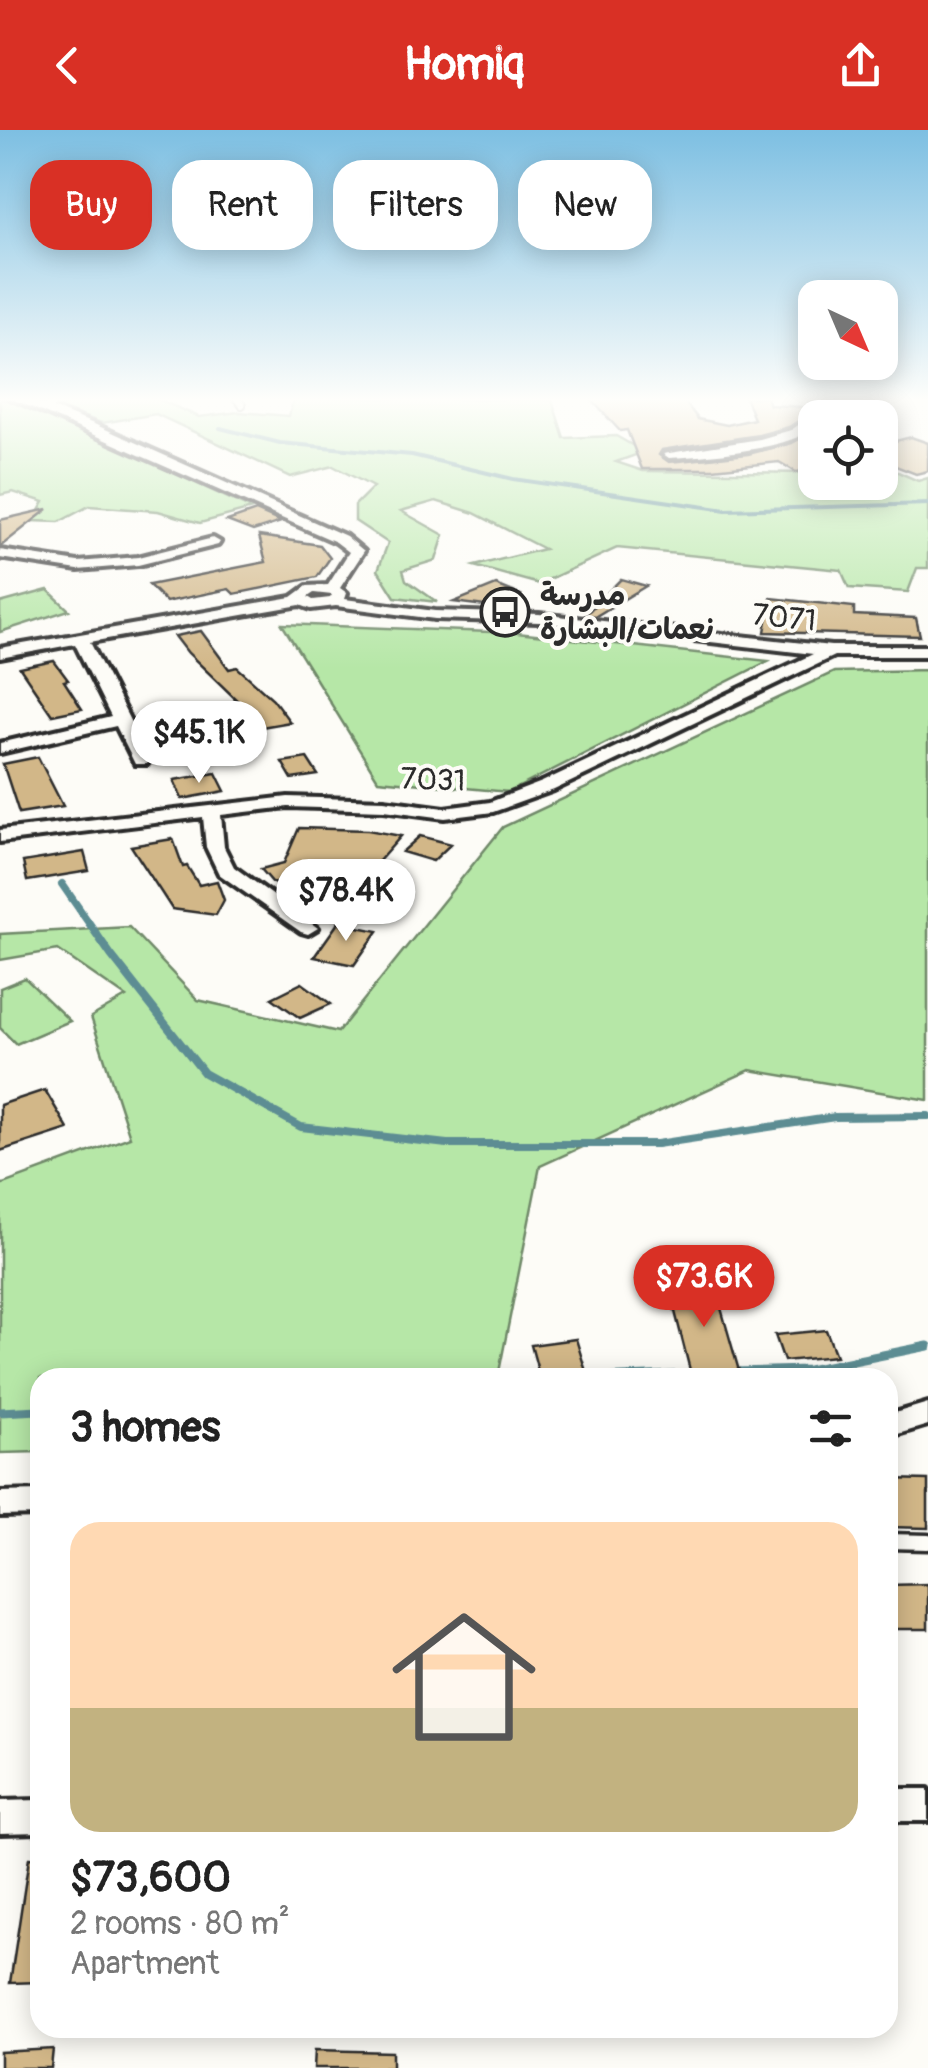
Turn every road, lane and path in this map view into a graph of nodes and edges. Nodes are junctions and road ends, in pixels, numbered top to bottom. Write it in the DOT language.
graph roads {
  1 [pos="224,487"];
  2 [pos="213,542"];
  3 [pos="0,554"];
  4 [pos="334,596"];
  5 [pos="80,638"];
  6 [pos="831,650"];
  7 [pos="928,651"];
  8 [pos="0,653"];
  9 [pos="121,720"];
  10 [pos="0,748"];
  11 [pos="141,760"];
  12 [pos="211,810"];
  13 [pos="0,836"];
  14 [pos="308,928"];
  15 [pos="928,1414"];
  16 [pos="898,1423"];
  17 [pos="30,1502"];
  18 [pos="0,1504"];
  19 [pos="898,1541"];
  20 [pos="928,1542"];
  21 [pos="898,1805"];
  22 [pos="928,1806"];
  23 [pos="30,1816"];
  24 [pos="0,1817"];
  1 -- 4 [label="street"];
  2 -- 3 [label="street"];
  4 -- 5 [label="street"];
  4 -- 6 [label="street, 7071"];
  5 -- 8 [label="street"];
  5 -- 9 [label="street"];
  6 -- 7 [label="street, 7071"];
  6 -- 12 [label="street, 7031"];
  9 -- 10 [label="street"];
  9 -- 11 [label="street"];
  12 -- 13 [label="street, 7031"];
  12 -- 14 [label="street"];
  15 -- 16 [label="street"];
  17 -- 18 [label="street"];
  19 -- 20 [label="lane"];
  21 -- 22 [label="street"];
  23 -- 24 [label="street"];
}
